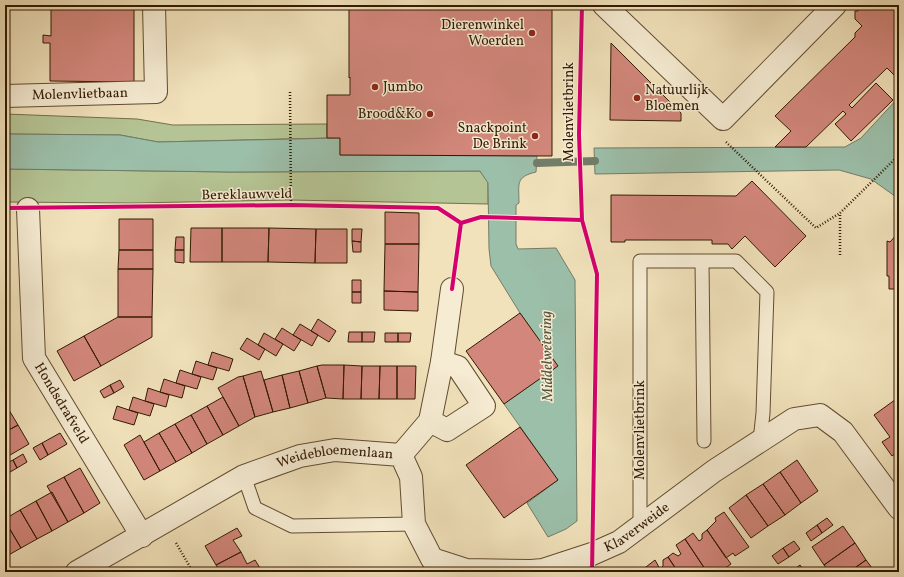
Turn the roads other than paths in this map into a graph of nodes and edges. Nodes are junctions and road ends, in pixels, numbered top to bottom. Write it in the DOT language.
graph roads {
  1 [pos="154,5"];
  2 [pos="604,5"];
  3 [pos="835,5"];
  4 [pos="5,96"];
  5 [pos="28,209"];
  6 [pos="702,261"];
  7 [pos="452,288"];
  8 [pos="442,362"];
  9 [pos="430,421"];
  10 [pos="760,441"];
  11 [pos="704,442"];
  12 [pos="401,455"];
  13 [pos="244,476"];
  14 [pos="899,508"];
  15 [pos="414,524"];
  16 [pos="640,527"];
  17 [pos="142,536"];
  18 [pos="432,566"];
  19 [pos="77,572"];
  1 -- 4 [label="street, Molenvlietbaan"];
  2 -- 3 [label="street"];
  5 -- 17 [label="street, Hondsdrafveld"];
  6 -- 10 [label="lane, Molenvlietbrink"];
  6 -- 11 [label="lane"];
  6 -- 16 [label="lane, Molenvlietbrink"];
  7 -- 8 [label="street"];
  8 -- 9 [label="street"];
  8 -- 9 [label="street"];
  9 -- 12 [label="street"];
  10 -- 14 [label="street, Klaverweide"];
  10 -- 16 [label="street, Klaverweide"];
  12 -- 13 [label="street, Weidebloemenlaan"];
  12 -- 15 [label="street, Weidebloemenlaan"];
  13 -- 15 [label="lane"];
  13 -- 17 [label="street, Weidebloemenlaan"];
  15 -- 18 [label="street"];
  16 -- 18 [label="street, Klaverweide"];
  17 -- 19 [label="street, Weidebloemenlaan"];
}
